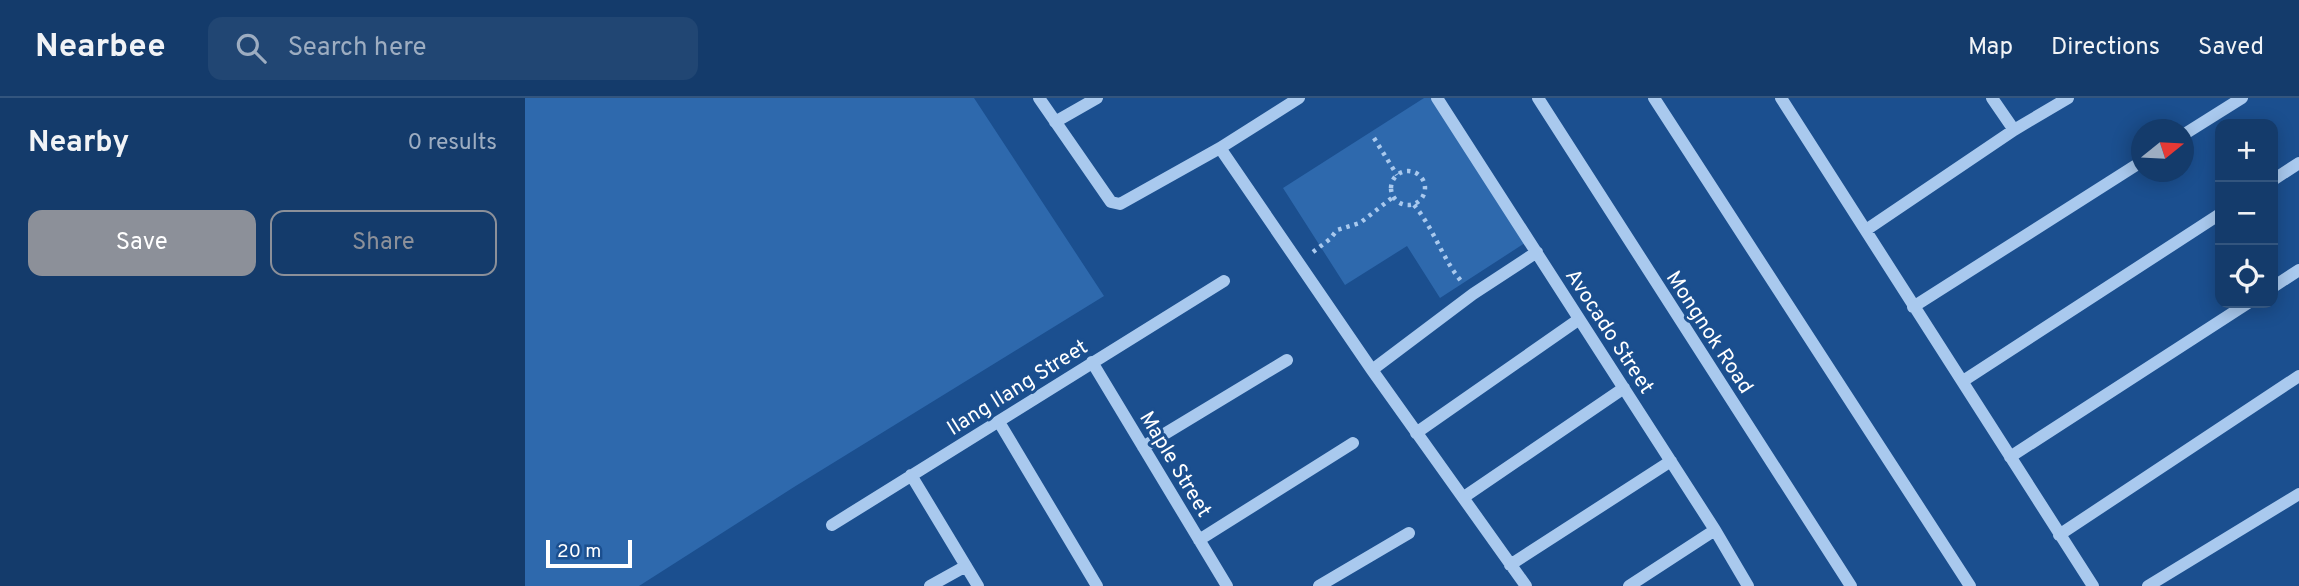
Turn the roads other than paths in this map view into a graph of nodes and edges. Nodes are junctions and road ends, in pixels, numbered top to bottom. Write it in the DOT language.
graph roads {
  1 [pos="1039,98"];
  2 [pos="1097,98"];
  3 [pos="1299,98"];
  4 [pos="1437,98"];
  5 [pos="1538,98"];
  6 [pos="1654,98"];
  7 [pos="1781,98"];
  8 [pos="1992,98"];
  9 [pos="2069,98"];
  10 [pos="2242,98"];
  11 [pos="1055,121"];
  12 [pos="2194,128"];
  13 [pos="2014,130"];
  14 [pos="1220,148"];
  15 [pos="2299,163"];
  16 [pos="2131,168"];
  17 [pos="2278,177"];
  18 [pos="2215,217"];
  19 [pos="1866,230"];
  20 [pos="1537,252"];
  21 [pos="2299,270"];
  22 [pos="1224,281"];
  23 [pos="2278,284"];
  24 [pos="1913,307"];
  25 [pos="2240,308"];
  26 [pos="1578,320"];
  27 [pos="1287,360"];
  28 [pos="1092,362"];
  29 [pos="1372,370"];
  30 [pos="2299,376"];
  31 [pos="1963,381"];
  32 [pos="1624,387"];
  33 [pos="999,422"];
  34 [pos="1416,433"];
  35 [pos="1353,443"];
  36 [pos="1143,447"];
  37 [pos="2010,457"];
  38 [pos="1671,461"];
  39 [pos="911,475"];
  40 [pos="2299,494"];
  41 [pos="1464,497"];
  42 [pos="832,525"];
  43 [pos="1716,530"];
  44 [pos="1409,533"];
  45 [pos="2059,535"];
  46 [pos="1199,540"];
  47 [pos="1510,565"];
  48 [pos="966,566"];
  49 [pos="930,586"];
  50 [pos="978,586"];
  51 [pos="1097,586"];
  52 [pos="1227,586"];
  53 [pos="1319,586"];
  54 [pos="1526,586"];
  55 [pos="1629,586"];
  56 [pos="1748,586"];
  57 [pos="1851,586"];
  58 [pos="1970,586"];
  59 [pos="2092,586"];
  60 [pos="2148,586"];
  1 -- 11 [label="street"];
  2 -- 11 [label="street"];
  3 -- 14 [label="street"];
  4 -- 20 [label="street, Avocado Street"];
  5 -- 57 [label="street, Mongnok Road"];
  6 -- 58 [label="street"];
  7 -- 19 [label="street"];
  8 -- 13 [label="street"];
  9 -- 13 [label="street"];
  10 -- 12 [label="street"];
  11 -- 14 [label="street"];
  13 -- 19 [label="street"];
  14 -- 29 [label="street"];
  15 -- 17 [label="street"];
  16 -- 24 [label="street"];
  18 -- 31 [label="street"];
  19 -- 24 [label="street"];
  20 -- 26 [label="street, Avocado Street"];
  20 -- 29 [label="street"];
  21 -- 23 [label="street"];
  22 -- 28 [label="street, Ilang Ilang Street"];
  24 -- 31 [label="street"];
  25 -- 37 [label="street"];
  26 -- 32 [label="street, Avocado Street"];
  26 -- 34 [label="street"];
  27 -- 36 [label="street"];
  28 -- 33 [label="street, Ilang Ilang Street"];
  28 -- 36 [label="street, Maple Street"];
  29 -- 34 [label="street"];
  30 -- 45 [label="street"];
  31 -- 37 [label="street"];
  32 -- 38 [label="street, Avocado Street"];
  32 -- 41 [label="street"];
  33 -- 39 [label="street, Ilang Ilang Street"];
  33 -- 51 [label="street"];
  34 -- 41 [label="street"];
  35 -- 46 [label="street"];
  36 -- 46 [label="street, Maple Street"];
  37 -- 45 [label="street"];
  38 -- 43 [label="street, Avocado Street"];
  38 -- 47 [label="street"];
  39 -- 42 [label="street, Ilang Ilang Street"];
  39 -- 48 [label="street"];
  40 -- 60 [label="street"];
  41 -- 47 [label="street"];
  43 -- 55 [label="street"];
  43 -- 56 [label="street, Avocado Street"];
  44 -- 53 [label="street"];
  45 -- 59 [label="street"];
  46 -- 52 [label="street, Maple Street"];
  47 -- 54 [label="street"];
  48 -- 49 [label="street"];
  48 -- 50 [label="street"];
}
